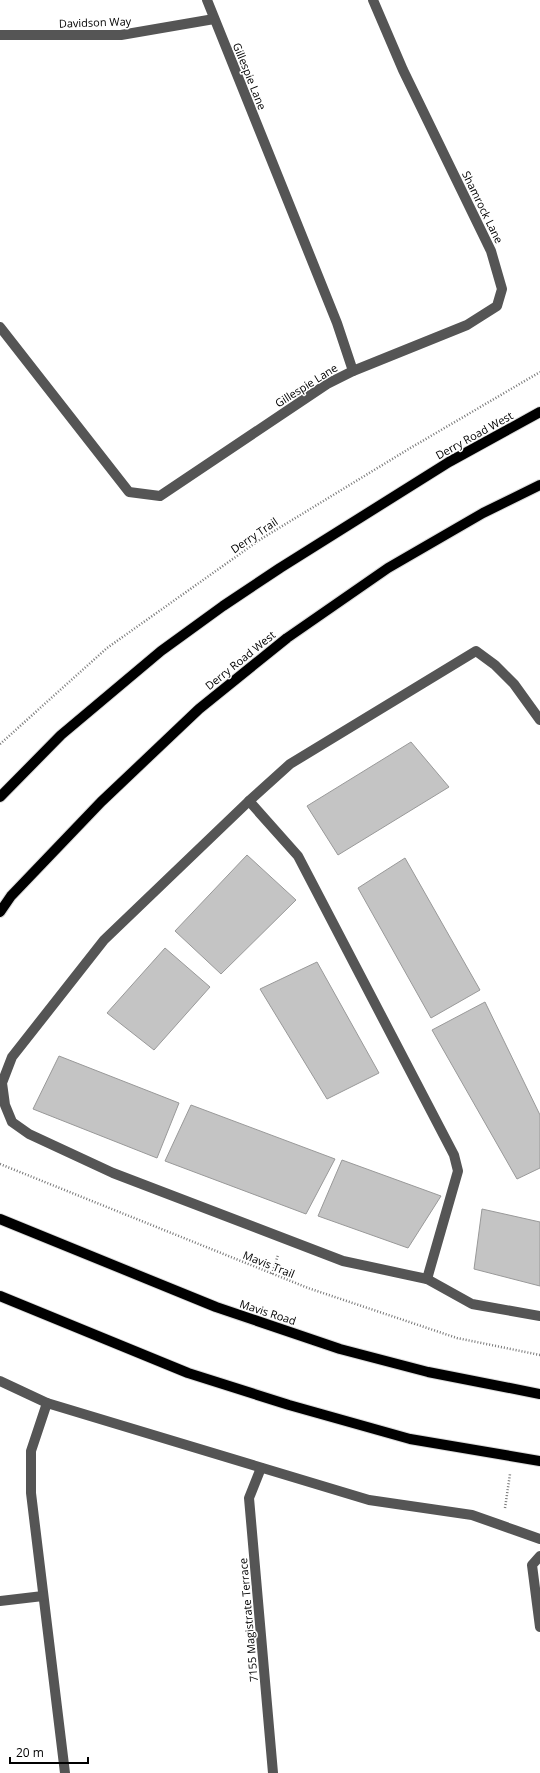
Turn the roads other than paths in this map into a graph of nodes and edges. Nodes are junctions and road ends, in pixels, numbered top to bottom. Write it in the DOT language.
graph roads {
  1 [pos="208,0"];
  2 [pos="373,0"];
  3 [pos="214,19"];
  4 [pos="0,35"];
  5 [pos="0,327"];
  6 [pos="353,371"];
  7 [pos="540,412"];
  8 [pos="540,485"];
  9 [pos="540,720"];
  10 [pos="0,797"];
  11 [pos="249,801"];
  12 [pos="0,912"];
  13 [pos="0,1219"];
  14 [pos="427,1279"];
  15 [pos="0,1296"];
  16 [pos="540,1316"];
  17 [pos="0,1381"];
  18 [pos="540,1394"];
  19 [pos="47,1403"];
  20 [pos="540,1461"];
  21 [pos="261,1468"];
  22 [pos="540,1539"];
  23 [pos="540,1556"];
  24 [pos="44,1596"];
  25 [pos="0,1601"];
  26 [pos="540,1627"];
  27 [pos="65,1773"];
  28 [pos="273,1773"];
  1 -- 3 [label="street, Gillespie Lane"];
  2 -- 6 [label="street, Shamrock Lane"];
  3 -- 4 [label="street, Davidson Way"];
  3 -- 6 [label="street, Gillespie Lane"];
  5 -- 6 [label="street, Gillespie Lane"];
  7 -- 10 [label="main road, Derry Road West"];
  8 -- 12 [label="main road, Derry Road West"];
  9 -- 11 [label="street"];
  11 -- 14 [label="street"];
  11 -- 14 [label="street"];
  13 -- 18 [label="main road, Mavis Road"];
  14 -- 16 [label="street"];
  15 -- 20 [label="main road"];
  17 -- 19 [label="street"];
  19 -- 21 [label="street"];
  19 -- 24 [label="street"];
  21 -- 22 [label="street"];
  21 -- 28 [label="street, 7155 Magistrate Terrace"];
  23 -- 26 [label="street"];
  24 -- 25 [label="street"];
  24 -- 27 [label="street"];
}
